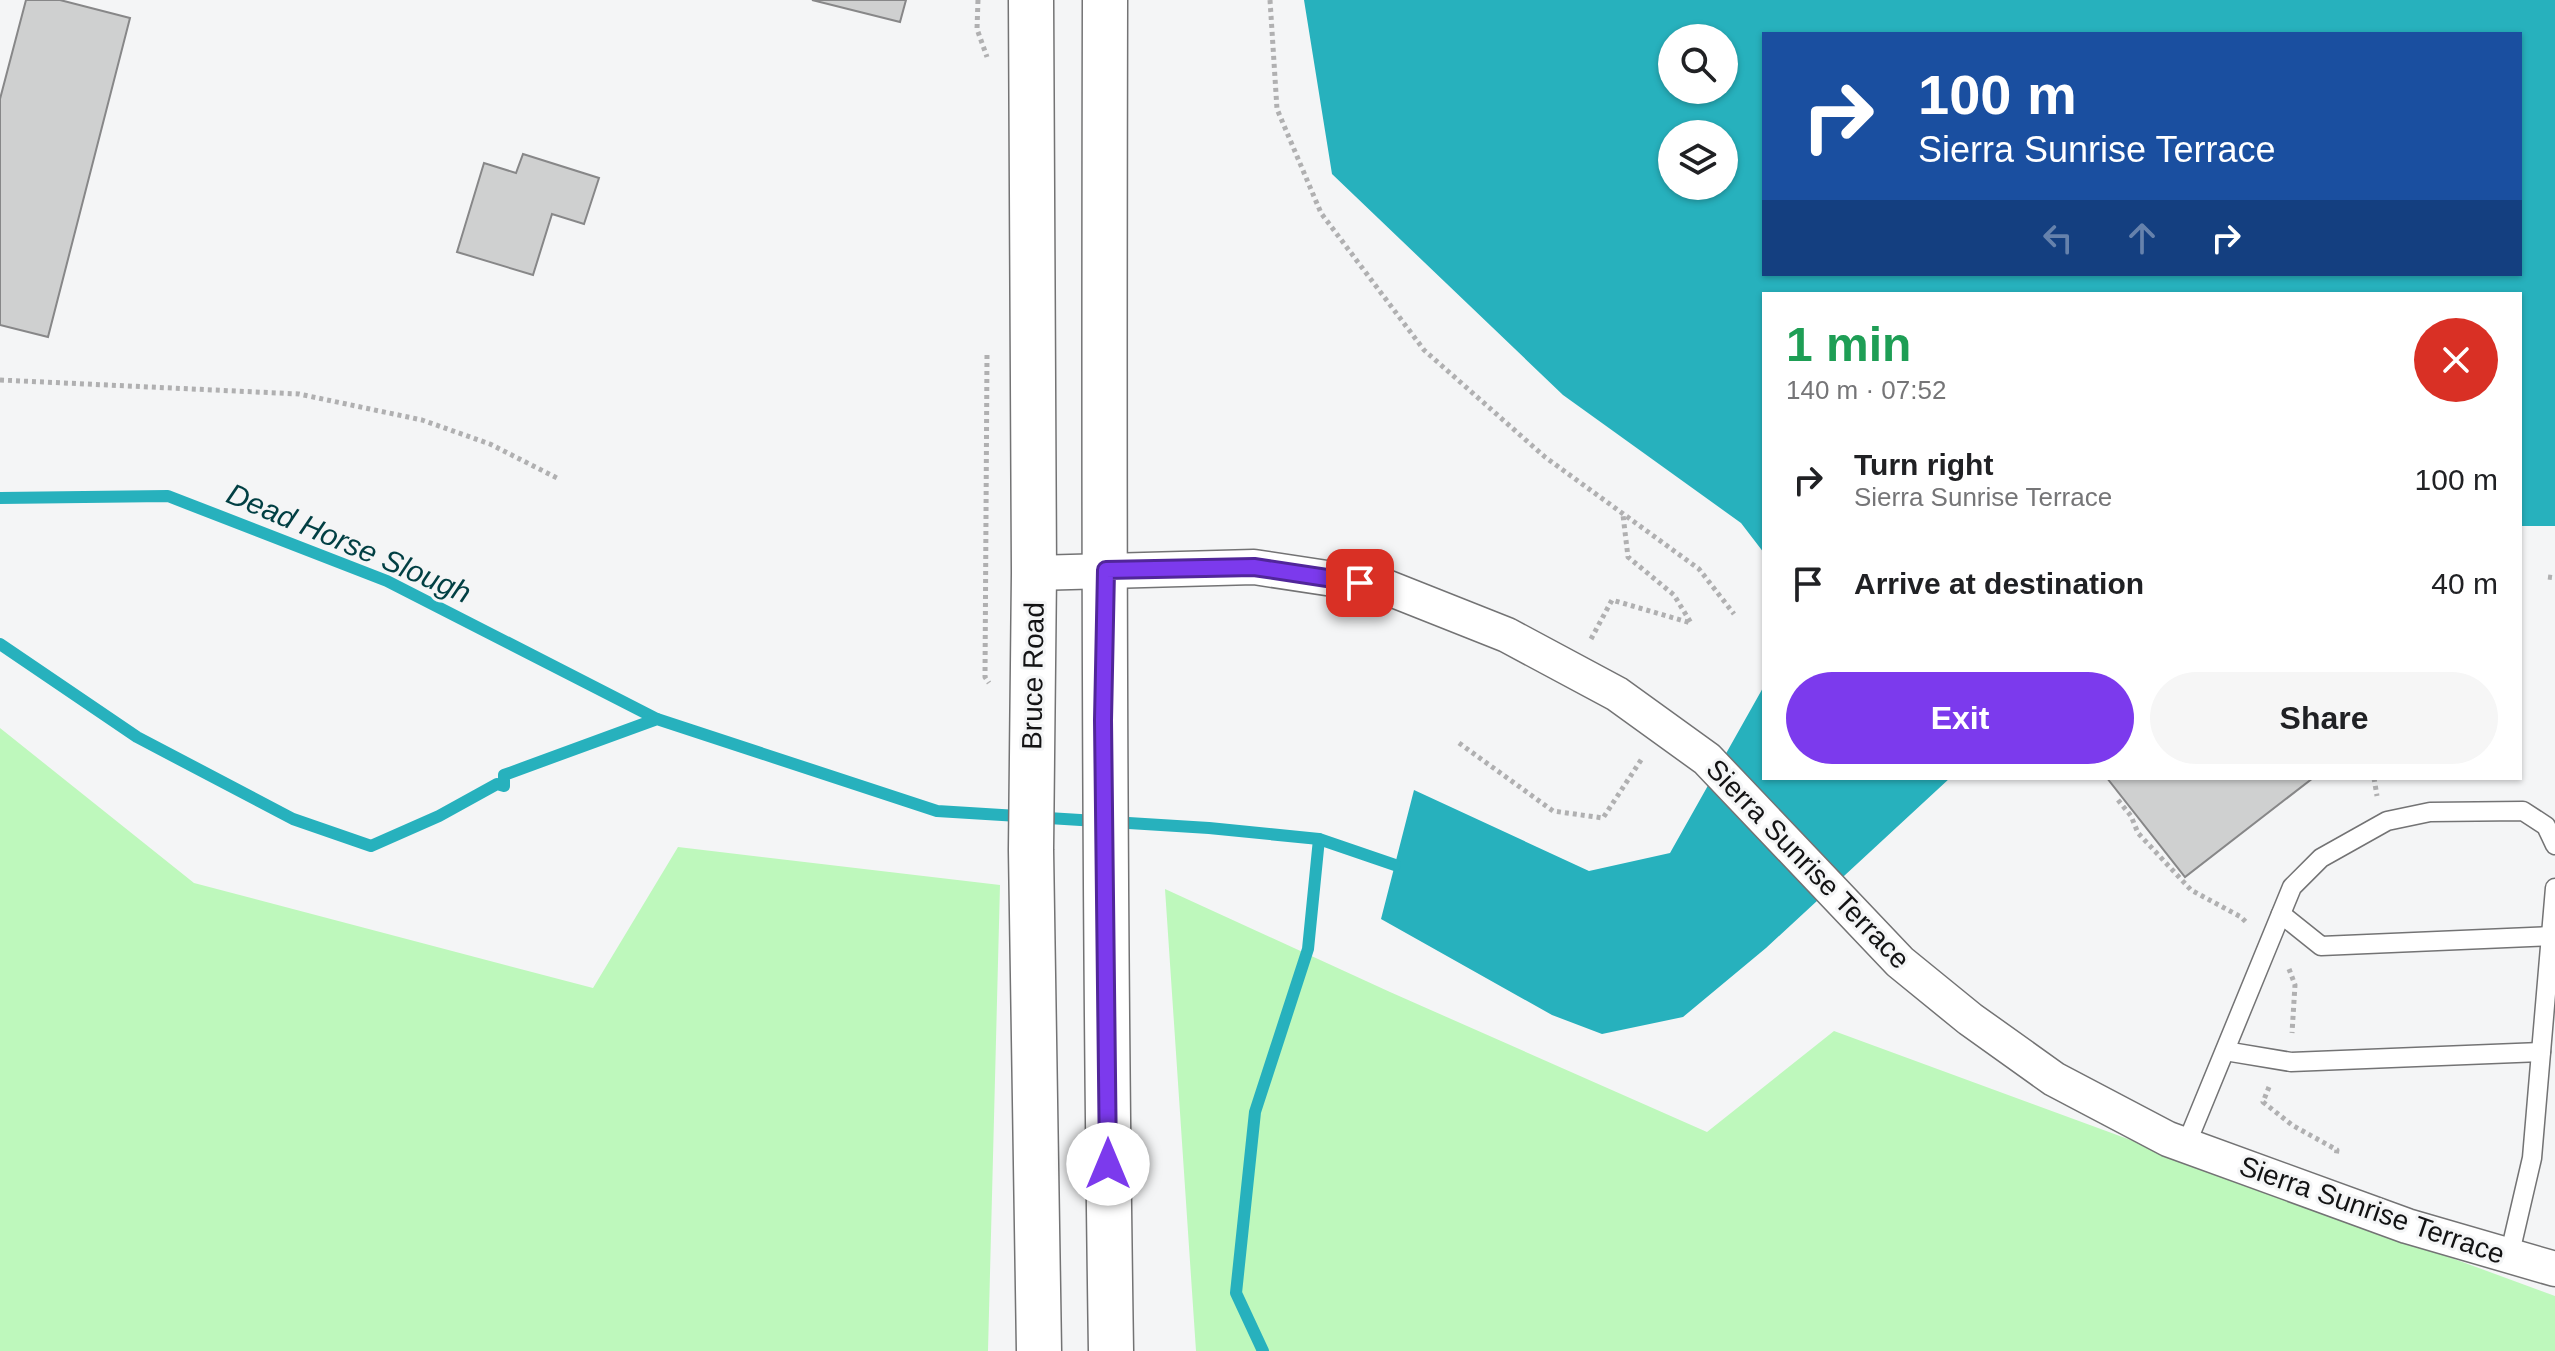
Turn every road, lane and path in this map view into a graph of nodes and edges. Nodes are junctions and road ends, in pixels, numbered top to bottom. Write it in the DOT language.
graph roads {
  1 [pos="978,0"];
  2 [pos="1031,0"];
  3 [pos="1105,0"];
  4 [pos="1270,0"];
  5 [pos="990,63"];
  6 [pos="987,347"];
  7 [pos="0,380"];
  8 [pos="557,478"];
  9 [pos="1623,514"];
  10 [pos="1106,570"];
  11 [pos="1034,573"];
  12 [pos="1734,614"];
  13 [pos="1591,639"];
  14 [pos="991,685"];
  15 [pos="1663,728"];
  16 [pos="1459,743"];
  17 [pos="2118,800"];
  18 [pos="2555,845"];
  19 [pos="2555,888"];
  20 [pos="2281,914"];
  21 [pos="2551,936"];
  22 [pos="2269,944"];
  23 [pos="2225,1051"];
  24 [pos="2541,1052"];
  25 [pos="2186,1145"];
  26 [pos="2509,1257"];
  27 [pos="2555,1269"];
  28 [pos="1039,1351"];
  29 [pos="1111,1351"];
  1 -- 5 [label="path"];
  2 -- 11 [label="main road, Bruce Road"];
  3 -- 10 [label="main road"];
  4 -- 9 [label="path"];
  6 -- 14 [label="path"];
  7 -- 8 [label="path"];
  9 -- 12 [label="path"];
  9 -- 13 [label="path"];
  10 -- 11 [label="street, Sierra Sunrise Terrace"];
  10 -- 15 [label="street, Sierra Sunrise Terrace"];
  10 -- 29 [label="main road"];
  11 -- 28 [label="main road, Bruce Road"];
  15 -- 16 [label="path"];
  15 -- 25 [label="street, Sierra Sunrise Terrace"];
  17 -- 22 [label="path"];
  18 -- 20 [label="lane"];
  19 -- 21 [label="lane"];
  20 -- 21 [label="lane"];
  20 -- 22 [label="lane"];
  21 -- 24 [label="lane"];
  22 -- 23 [label="lane"];
  23 -- 24 [label="lane"];
  23 -- 25 [label="lane"];
  24 -- 26 [label="lane"];
  25 -- 26 [label="street, Sierra Sunrise Terrace"];
  26 -- 27 [label="street, Sierra Sunrise Terrace"];
}
